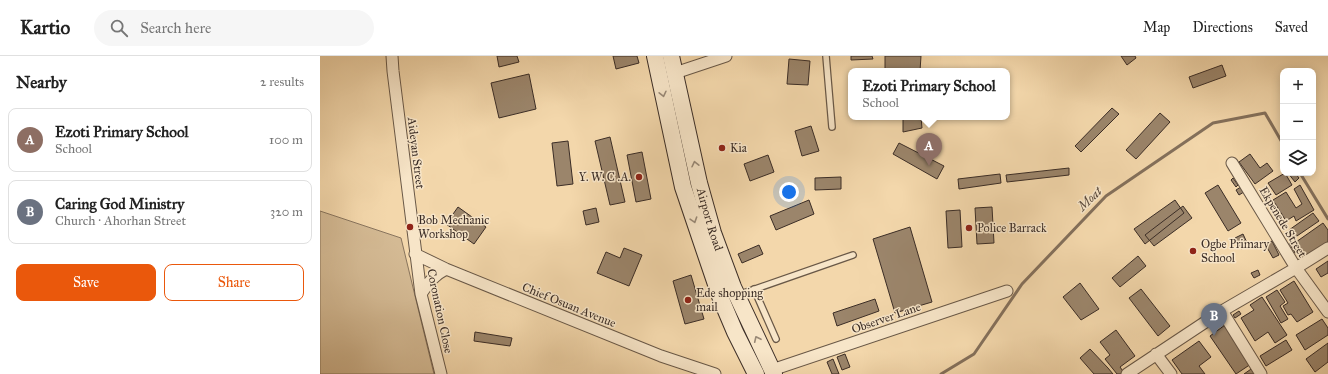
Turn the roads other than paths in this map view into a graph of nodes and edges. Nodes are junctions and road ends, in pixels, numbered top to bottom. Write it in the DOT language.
graph roads {
  1 [pos="392,56"];
  2 [pos="655,56"];
  3 [pos="672,56"];
  4 [pos="726,56"];
  5 [pos="826,56"];
  6 [pos="675,73"];
  7 [pos="832,127"];
  8 [pos="1232,162"];
  9 [pos="1328,248"];
  10 [pos="415,254"];
  11 [pos="853,255"];
  12 [pos="1296,268"];
  13 [pos="446,269"];
  14 [pos="754,289"];
  15 [pos="1007,291"];
  16 [pos="421,294"];
  17 [pos="737,295"];
  18 [pos="1222,311"];
  19 [pos="1328,312"];
  20 [pos="776,340"];
  21 [pos="1156,354"];
  22 [pos="773,372"];
  23 [pos="441,374"];
  24 [pos="715,374"];
  25 [pos="756,374"];
  26 [pos="1127,374"];
  27 [pos="1171,374"];
  28 [pos="1262,374"];
  1 -- 10 [label="street, Aideyan Street"];
  2 -- 25 [label="main road, Airport Road, one-way"];
  3 -- 6 [label="main road, Airport Road"];
  4 -- 6 [label="street"];
  5 -- 7 [label="lane"];
  17 -- 6 [label="main road, Airport Road, one-way"];
  8 -- 12 [label="street, Ekpenede Street"];
  9 -- 12 [label="street"];
  10 -- 13 [label="street, Chief Osuan Avenue"];
  10 -- 16 [label="street, Coronation Close"];
  11 -- 14 [label="lane"];
  12 -- 18 [label="street"];
  12 -- 19 [label="street, Ekpenede Street"];
  13 -- 16 [label="street"];
  13 -- 24 [label="street, Chief Osuan Avenue"];
  14 -- 17 [label="lane"];
  14 -- 20 [label="lane"];
  15 -- 22 [label="street, Observer Lane"];
  16 -- 23 [label="street, Coronation Close"];
  22 -- 17 [label="main road, Airport Road, one-way"];
  18 -- 21 [label="street"];
  18 -- 28 [label="street"];
  21 -- 26 [label="street"];
  21 -- 27 [label="street"];
}
